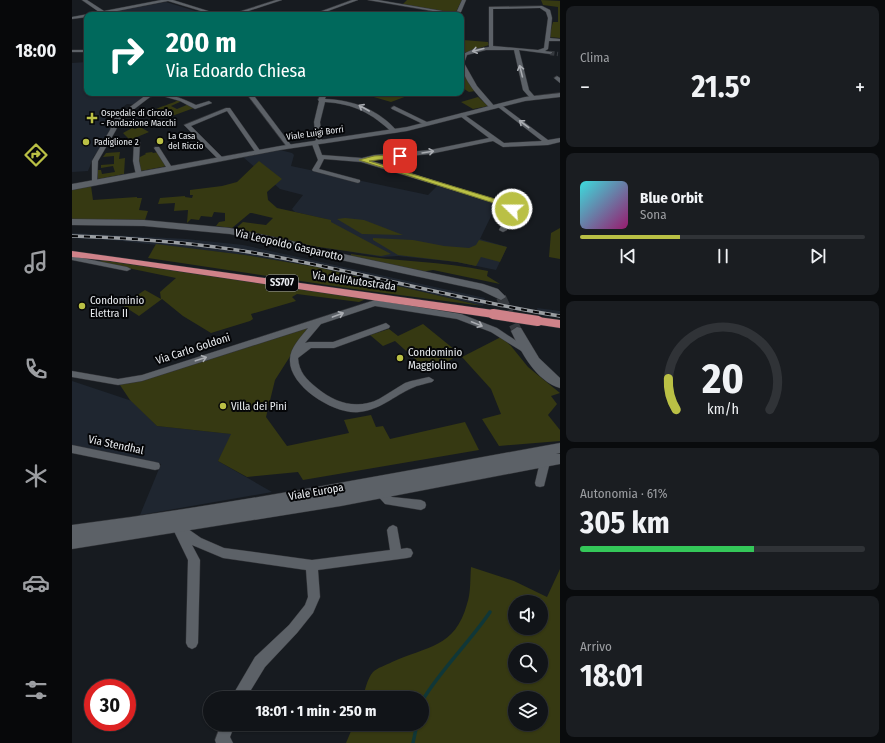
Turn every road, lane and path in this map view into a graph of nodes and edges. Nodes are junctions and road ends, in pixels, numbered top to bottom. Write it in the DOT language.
graph roads {
  1 [pos="84,0"];
  2 [pos="168,0"];
  3 [pos="280,0"];
  4 [pos="356,0"];
  5 [pos="370,0"];
  6 [pos="464,0"];
  7 [pos="507,0"];
  8 [pos="538,0"];
  9 [pos="510,6"];
  10 [pos="541,7"];
  11 [pos="101,12"];
  12 [pos="113,12"];
  13 [pos="208,12"];
  14 [pos="242,12"];
  15 [pos="322,12"];
  16 [pos="437,12"];
  17 [pos="459,12"];
  18 [pos="84,16"];
  19 [pos="72,18"];
  20 [pos="547,39"];
  21 [pos="560,40"];
  22 [pos="491,48"];
  23 [pos="516,49"];
  24 [pos="72,51"];
  25 [pos="84,51"];
  26 [pos="540,51"];
  27 [pos="550,53"];
  28 [pos="464,56"];
  29 [pos="464,68"];
  30 [pos="155,96"];
  31 [pos="166,96"];
  32 [pos="251,96"];
  33 [pos="323,96"];
  34 [pos="560,96"];
  35 [pos="533,98"];
  36 [pos="321,100"];
  37 [pos="209,102"];
  38 [pos="496,107"];
  39 [pos="394,108"];
  40 [pos="462,115"];
  41 [pos="427,124"];
  42 [pos="395,132"];
  43 [pos="494,139"];
  44 [pos="560,140"];
  45 [pos="137,142"];
  46 [pos="316,143"];
  47 [pos="548,143"];
  48 [pos="289,146"];
  49 [pos="158,148"];
  50 [pos="258,152"];
  51 [pos="320,157"];
  52 [pos="221,159"];
  53 [pos="362,160"];
  54 [pos="170,169"];
  55 [pos="139,175"];
  56 [pos="358,181"];
  57 [pos="94,183"];
  58 [pos="72,187"];
  59 [pos="72,222"];
  60 [pos="503,230"];
  61 [pos="72,254"];
  62 [pos="72,258"];
  63 [pos="127,269"];
  64 [pos="501,297"];
  65 [pos="319,322"];
  66 [pos="560,324"];
  67 [pos="386,326"];
  68 [pos="517,331"];
  69 [pos="526,350"];
  70 [pos="294,366"];
  71 [pos="72,374"];
  72 [pos="429,380"];
  73 [pos="560,384"];
  74 [pos="72,448"];
  75 [pos="560,448"];
  76 [pos="560,458"];
  77 [pos="542,461"];
  78 [pos="155,466"];
  79 [pos="540,483"];
  80 [pos="380,493"];
  81 [pos="421,505"];
  82 [pos="178,527"];
  83 [pos="393,530"];
  84 [pos="72,532"];
  85 [pos="72,542"];
  86 [pos="312,565"];
  87 [pos="192,644"];
  88 [pos="242,691"];
  89 [pos="225,731"];
  90 [pos="226,743"];
  1 -- 11 [label="street"];
  2 -- 12 [label="street"];
  2 -- 13 [label="street"];
  3 -- 14 [label="street"];
  4 -- 15 [label="street"];
  5 -- 16 [label="street"];
  6 -- 17 [label="street"];
  7 -- 9 [label="street"];
  8 -- 10 [label="street"];
  9 -- 10 [label="street"];
  9 -- 22 [label="street"];
  10 -- 20 [label="street"];
  18 -- 19 [label="street"];
  20 -- 21 [label="street"];
  20 -- 26 [label="street"];
  22 -- 23 [label="street"];
  22 -- 28 [label="street, one-way"];
  23 -- 26 [label="street"];
  35 -- 23 [label="street, one-way"];
  24 -- 25 [label="street"];
  26 -- 27 [label="street"];
  29 -- 38 [label="street, one-way"];
  30 -- 57 [label="street"];
  31 -- 37 [label="street"];
  32 -- 48 [label="street"];
  33 -- 36 [label="street"];
  34 -- 35 [label="street, Viale Luigi Borri"];
  35 -- 38 [label="street, Viale Luigi Borri"];
  42 -- 36 [label="street, one-way"];
  36 -- 46 [label="street"];
  38 -- 40 [label="street, Viale Luigi Borri"];
  47 -- 38 [label="street, one-way"];
  39 -- 41 [label="street"];
  40 -- 41 [label="street, Viale Luigi Borri"];
  40 -- 43 [label="street"];
  41 -- 42 [label="street, Viale Luigi Borri"];
  42 -- 46 [label="street, Viale Luigi Borri"];
  43 -- 47 [label="street"];
  53 -- 43 [label="street, one-way"];
  44 -- 47 [label="street"];
  45 -- 55 [label="street"];
  46 -- 48 [label="street, Viale Luigi Borri"];
  46 -- 51 [label="street"];
  48 -- 50 [label="street, Viale Luigi Borri"];
  49 -- 54 [label="street"];
  50 -- 52 [label="street, Viale Luigi Borri"];
  50 -- 52 [label="street"];
  51 -- 53 [label="street"];
  51 -- 56 [label="street"];
  52 -- 54 [label="street, Viale Luigi Borri"];
  53 -- 60 [label="street"];
  54 -- 55 [label="street, Viale Luigi Borri"];
  55 -- 57 [label="street, Viale Luigi Borri"];
  57 -- 58 [label="street, Viale Luigi Borri"];
  59 -- 64 [label="street, Via Leopoldo Gasparotto"];
  61 -- 66 [label="highway, Via dell'Autostrada / SS707, bridge"];
  62 -- 63 [label="street"];
  65 -- 69 [label="street, Via Carlo Goldoni, one-way"];
  65 -- 70 [label="street, Via Carlo Goldoni"];
  71 -- 65 [label="street, Via Carlo Goldoni, one-way"];
  67 -- 70 [label="street"];
  68 -- 69 [label="street"];
  69 -- 73 [label="street"];
  70 -- 72 [label="street"];
  74 -- 78 [label="street, Via Stendhal"];
  75 -- 84 [label="street, Viale Europa"];
  76 -- 77 [label="street, Viale Europa"];
  77 -- 79 [label="street"];
  77 -- 80 [label="street, Viale Europa"];
  80 -- 81 [label="street"];
  80 -- 82 [label="street, Viale Europa"];
  82 -- 85 [label="street, Viale Europa"];
  82 -- 86 [label="street"];
  82 -- 87 [label="street"];
  83 -- 86 [label="street"];
  86 -- 88 [label="street"];
  89 -- 90 [label="street"];
}
